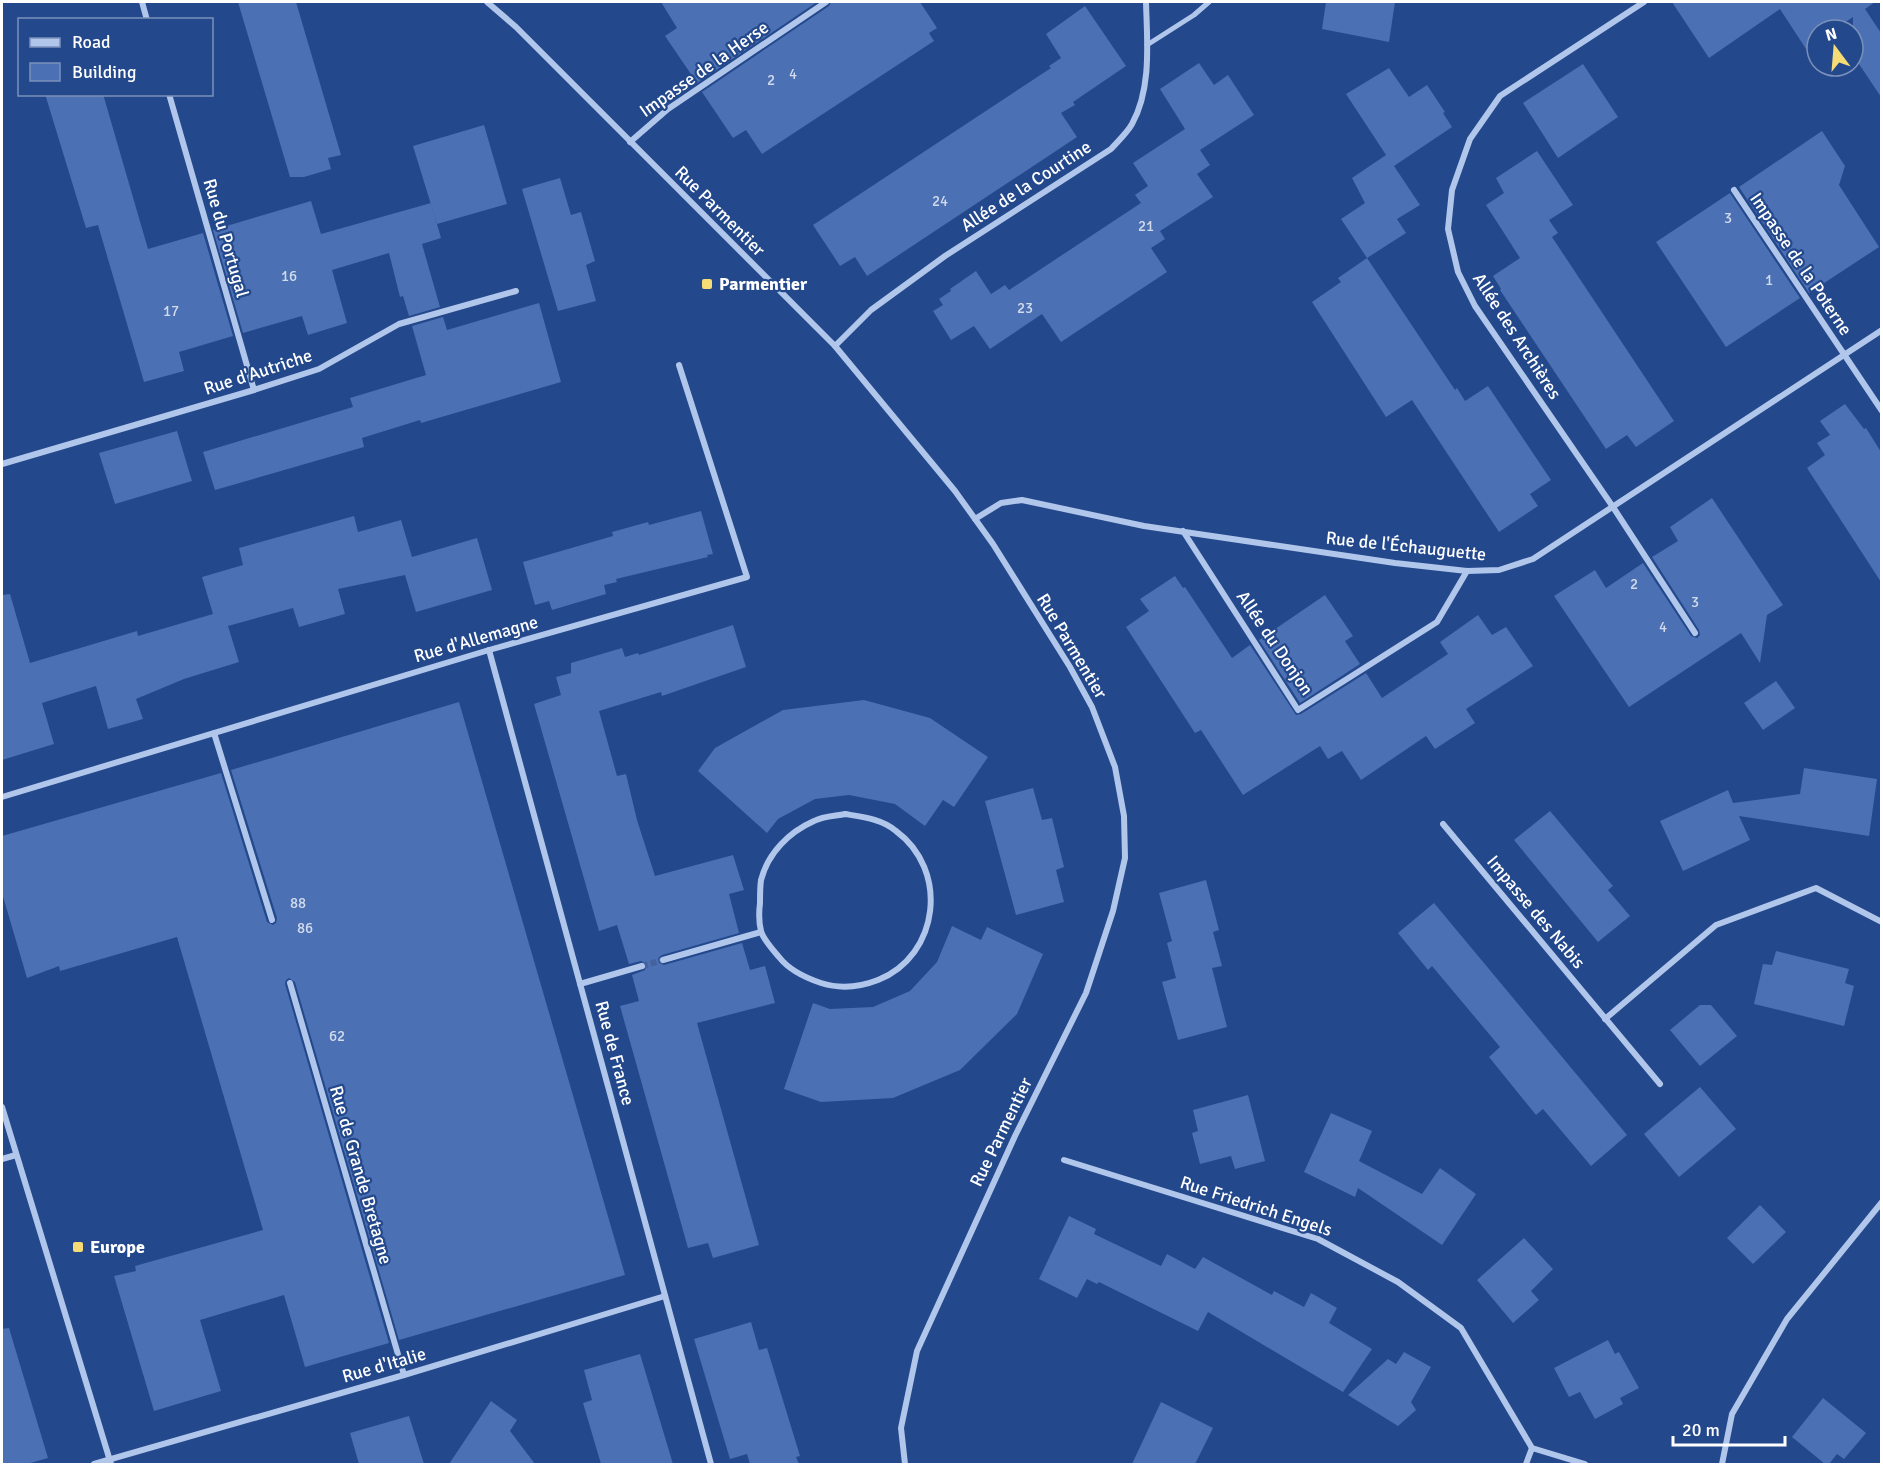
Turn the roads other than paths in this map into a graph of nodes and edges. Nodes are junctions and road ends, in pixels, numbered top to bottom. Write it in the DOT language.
graph roads {
  1 [pos="142,2"];
  2 [pos="487,2"];
  3 [pos="826,2"];
  4 [pos="1146,2"];
  5 [pos="1209,2"];
  6 [pos="1644,2"];
  7 [pos="146,18"];
  8 [pos="1147,45"];
  9 [pos="170,96"];
  10 [pos="630,142"];
  11 [pos="1734,190"];
  12 [pos="516,291"];
  13 [pos="1881,330"];
  14 [pos="835,346"];
  15 [pos="1844,355"];
  16 [pos="679,365"];
  17 [pos="254,390"];
  18 [pos="1881,411"];
  19 [pos="2,464"];
  20 [pos="1613,507"];
  21 [pos="975,519"];
  22 [pos="1183,531"];
  23 [pos="1467,571"];
  24 [pos="1695,633"];
  25 [pos="489,650"];
  26 [pos="214,733"];
  27 [pos="2,797"];
  28 [pos="1443,824"];
  29 [pos="272,920"];
  30 [pos="1881,922"];
  31 [pos="761,932"];
  32 [pos="663,960"];
  33 [pos="642,966"];
  34 [pos="290,983"];
  35 [pos="580,984"];
  36 [pos="1605,1019"];
  37 [pos="1660,1084"];
  38 [pos="2,1107"];
  39 [pos="16,1155"];
  40 [pos="2,1159"];
  41 [pos="1064,1160"];
  42 [pos="1881,1202"];
  43 [pos="665,1296"];
  44 [pos="404,1375"];
  45 [pos="1532,1448"];
  46 [pos="110,1462"];
  47 [pos="94,1464"];
  48 [pos="711,1464"];
  49 [pos="905,1464"];
  50 [pos="1526,1464"];
  51 [pos="1585,1464"];
  52 [pos="1722,1464"];
  1 -- 7 [label="street"];
  2 -- 10 [label="street, Rue Parmentier"];
  3 -- 10 [label="street, Impasse de la Herse"];
  4 -- 8 [label="street, Allée de la Courtine"];
  5 -- 8 [label="street"];
  6 -- 20 [label="street, Allée des Archières"];
  8 -- 14 [label="street, Allée de la Courtine"];
  9 -- 17 [label="street, Rue du Portugal"];
  10 -- 14 [label="street, Rue Parmentier"];
  11 -- 15 [label="street, Impasse de la Poterne"];
  12 -- 17 [label="street, Rue d'Autriche"];
  13 -- 15 [label="street, Rue de l'Échauguette"];
  14 -- 21 [label="street, Rue Parmentier"];
  15 -- 18 [label="street, Impasse de la Poterne"];
  15 -- 20 [label="street, Rue de l'Échauguette"];
  16 -- 25 [label="street, Rue d'Allemagne"];
  17 -- 19 [label="street, Rue d'Autriche"];
  20 -- 23 [label="street, Rue de l'Échauguette"];
  20 -- 24 [label="street, Allée des Archières"];
  21 -- 22 [label="street, Rue de l'Échauguette"];
  21 -- 49 [label="street, Rue Parmentier"];
  22 -- 23 [label="street, Rue de l'Échauguette"];
  22 -- 23 [label="street, Allée du Donjon"];
  25 -- 26 [label="street, Rue d'Allemagne"];
  25 -- 35 [label="street, Rue de France"];
  26 -- 27 [label="street, Rue d'Allemagne"];
  26 -- 29 [label="street"];
  28 -- 36 [label="street, Impasse des Nabis"];
  30 -- 36 [label="street"];
  31 -- 31 [label="street"];
  31 -- 32 [label="street"];
  33 -- 35 [label="street"];
  34 -- 44 [label="street, Rue de Grande Bretagne"];
  35 -- 43 [label="street, Rue de France"];
  36 -- 37 [label="street, Impasse des Nabis"];
  38 -- 39 [label="street"];
  39 -- 40 [label="street"];
  39 -- 46 [label="street"];
  41 -- 45 [label="street, Rue Friedrich Engels"];
  42 -- 52 [label="street"];
  43 -- 44 [label="street, Rue d'Italie"];
  43 -- 48 [label="street, Rue de France"];
  44 -- 46 [label="street, Rue d'Italie"];
  45 -- 50 [label="street"];
  45 -- 51 [label="street"];
  46 -- 47 [label="street, Rue d'Italie"];
}
